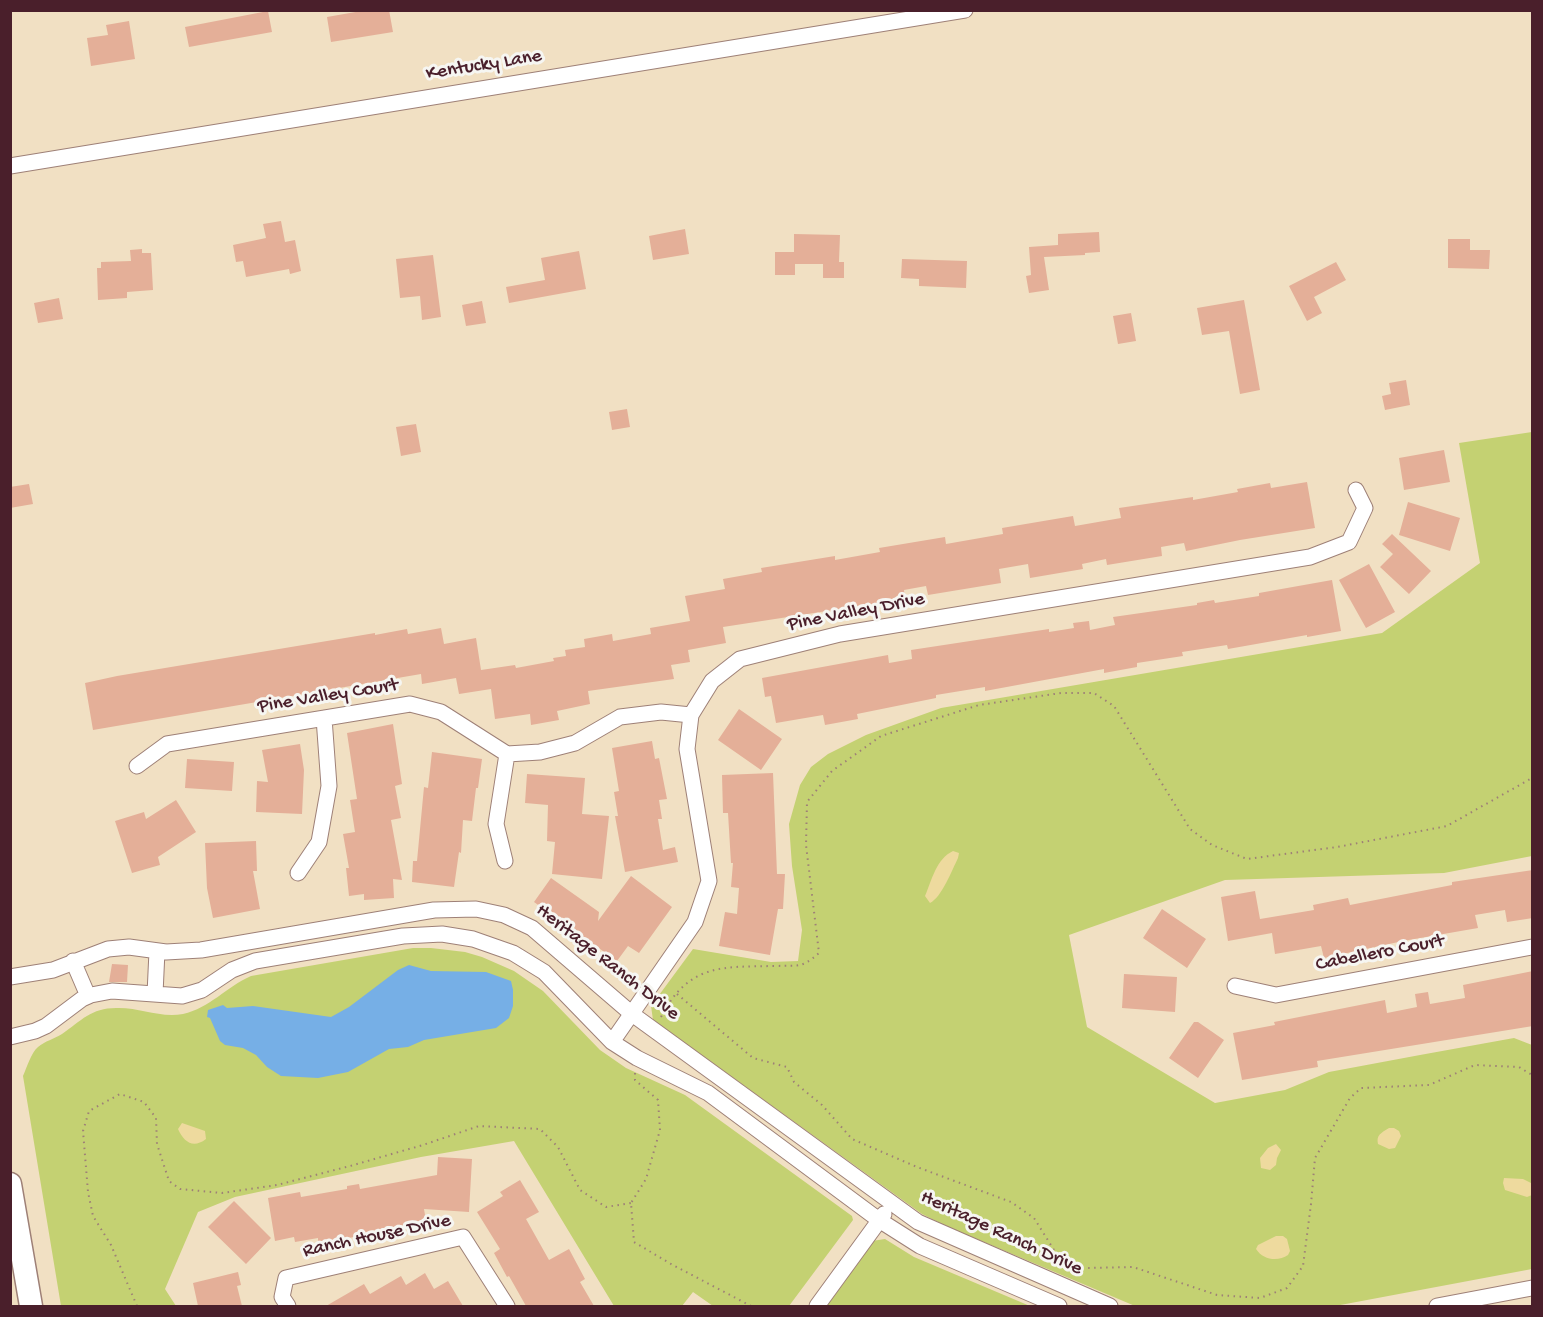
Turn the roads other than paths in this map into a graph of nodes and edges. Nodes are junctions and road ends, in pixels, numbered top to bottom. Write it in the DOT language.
graph roads {
  1 [pos="965,10"];
  2 [pos="10,166"];
  3 [pos="1356,490"];
  4 [pos="691,715"];
  5 [pos="324,718"];
  6 [pos="507,754"];
  7 [pos="137,766"];
  8 [pos="505,861"];
  9 [pos="298,873"];
  10 [pos="1533,947"];
  11 [pos="158,951"];
  12 [pos="73,962"];
  13 [pos="10,977"];
  14 [pos="1235,986"];
  15 [pos="155,994"];
  16 [pos="88,996"];
  17 [pos="632,1014"];
  18 [pos="10,1036"];
  19 [pos="612,1042"];
  20 [pos="10,1184"];
  21 [pos="892,1205"];
  22 [pos="879,1220"];
  23 [pos="1533,1288"];
  24 [pos="31,1306"];
  25 [pos="288,1306"];
  26 [pos="507,1306"];
  27 [pos="817,1306"];
  28 [pos="1059,1306"];
  29 [pos="1110,1306"];
  30 [pos="1437,1306"];
  1 -- 2 [label="street, Kentucky Lane"];
  3 -- 4 [label="street, Pine Valley Drive"];
  4 -- 6 [label="street"];
  4 -- 17 [label="street, Pine Valley Drive"];
  5 -- 6 [label="street, Pine Valley Court"];
  5 -- 7 [label="street, Pine Valley Court"];
  5 -- 9 [label="street"];
  6 -- 8 [label="street"];
  10 -- 14 [label="street, Cabellero Court"];
  11 -- 12 [label="street, Heritage Ranch Drive"];
  11 -- 15 [label="street"];
  11 -- 17 [label="street, Heritage Ranch Drive"];
  12 -- 13 [label="street, Heritage Ranch Drive"];
  12 -- 16 [label="street"];
  15 -- 16 [label="street"];
  15 -- 19 [label="street"];
  16 -- 18 [label="street"];
  17 -- 19 [label="street, Pine Valley Drive"];
  17 -- 21 [label="street, Heritage Ranch Drive"];
  19 -- 22 [label="street"];
  20 -- 24 [label="main road"];
  21 -- 22 [label="street"];
  21 -- 29 [label="street, Heritage Ranch Drive"];
  22 -- 27 [label="street"];
  22 -- 28 [label="street"];
  23 -- 30 [label="street"];
  25 -- 26 [label="street, Ranch House Drive"];
}
